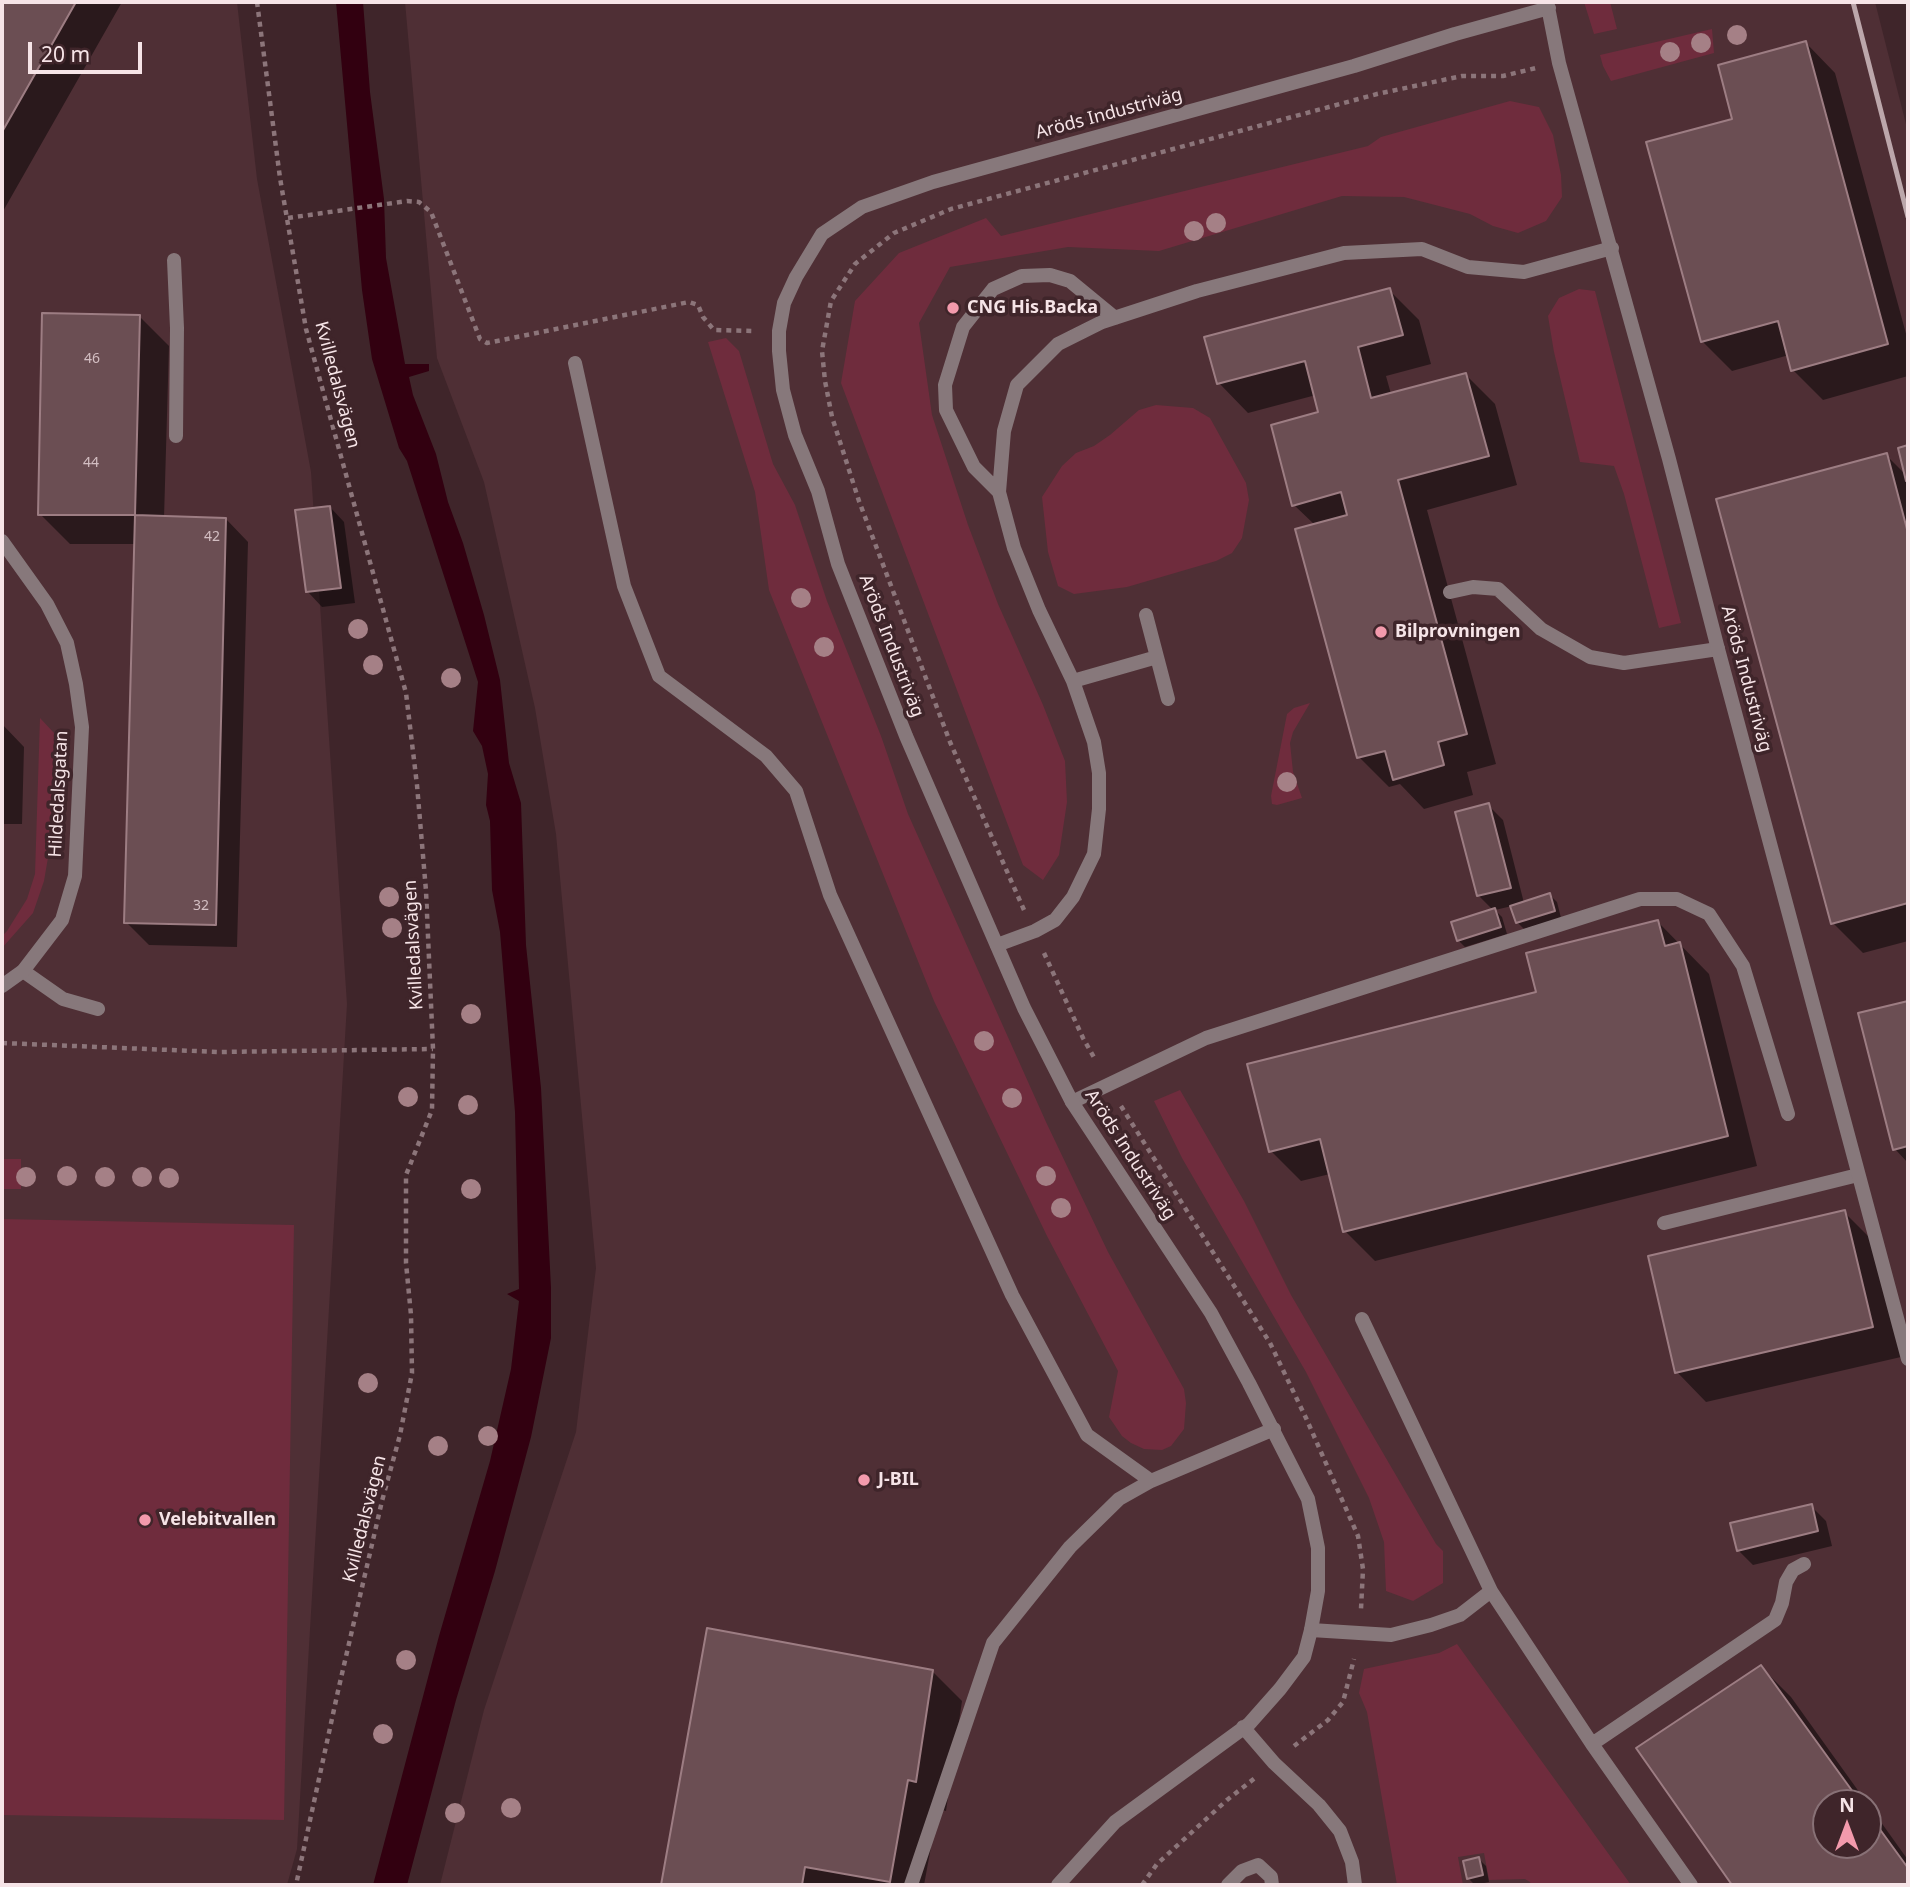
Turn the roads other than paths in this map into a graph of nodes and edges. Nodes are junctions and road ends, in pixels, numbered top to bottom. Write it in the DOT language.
graph roads {
  1 [pos="1548,5"];
  2 [pos="1612,248"];
  3 [pos="174,260"];
  4 [pos="1115,318"];
  5 [pos="575,363"];
  6 [pos="176,436"];
  7 [pos="999,492"];
  8 [pos="2,541"];
  9 [pos="1450,593"];
  10 [pos="1146,615"];
  11 [pos="1717,649"];
  12 [pos="1157,657"];
  13 [pos="1073,681"];
  14 [pos="1168,699"];
  15 [pos="997,945"];
  16 [pos="23,971"];
  17 [pos="2,986"];
  18 [pos="98,1009"];
  19 [pos="1072,1102"];
  20 [pos="1788,1114"];
  21 [pos="1858,1175"];
  22 [pos="1664,1223"];
  23 [pos="1362,1319"];
  24 [pos="1908,1359"];
  25 [pos="1274,1429"];
  26 [pos="1151,1481"];
  27 [pos="1804,1564"];
  28 [pos="1491,1591"];
  29 [pos="1311,1630"];
  30 [pos="1242,1727"];
  31 [pos="1592,1744"];
  32 [pos="911,1885"];
  33 [pos="1058,1885"];
  34 [pos="1228,1885"];
  35 [pos="1272,1885"];
  36 [pos="1356,1885"];
  37 [pos="1691,1885"];
  1 -- 2 [label="street, Aröds Industriväg"];
  1 -- 15 [label="street, Aröds Industriväg"];
  2 -- 4 [label="street"];
  2 -- 11 [label="street, Aröds Industriväg"];
  3 -- 6 [label="street"];
  4 -- 7 [label="street"];
  4 -- 7 [label="street"];
  5 -- 26 [label="street"];
  7 -- 13 [label="street"];
  8 -- 16 [label="street, Hildedalsgatan"];
  9 -- 11 [label="street"];
  10 -- 12 [label="street"];
  11 -- 21 [label="street, Aröds Industriväg"];
  12 -- 13 [label="street"];
  12 -- 14 [label="street"];
  13 -- 15 [label="street"];
  15 -- 19 [label="street, Aröds Industriväg"];
  16 -- 17 [label="street, Hildedalsgatan"];
  16 -- 18 [label="street"];
  19 -- 20 [label="street"];
  19 -- 25 [label="street, Aröds Industriväg"];
  21 -- 22 [label="street"];
  21 -- 24 [label="street, Aröds Industriväg"];
  23 -- 28 [label="street"];
  25 -- 26 [label="street"];
  25 -- 29 [label="street, Aröds Industriväg"];
  26 -- 32 [label="street"];
  27 -- 31 [label="street"];
  28 -- 29 [label="street"];
  28 -- 31 [label="street"];
  29 -- 30 [label="street, Aröds Industriväg"];
  30 -- 33 [label="street, Aröds Industriväg"];
  30 -- 36 [label="street"];
  31 -- 37 [label="street"];
  34 -- 35 [label="street"];
}
